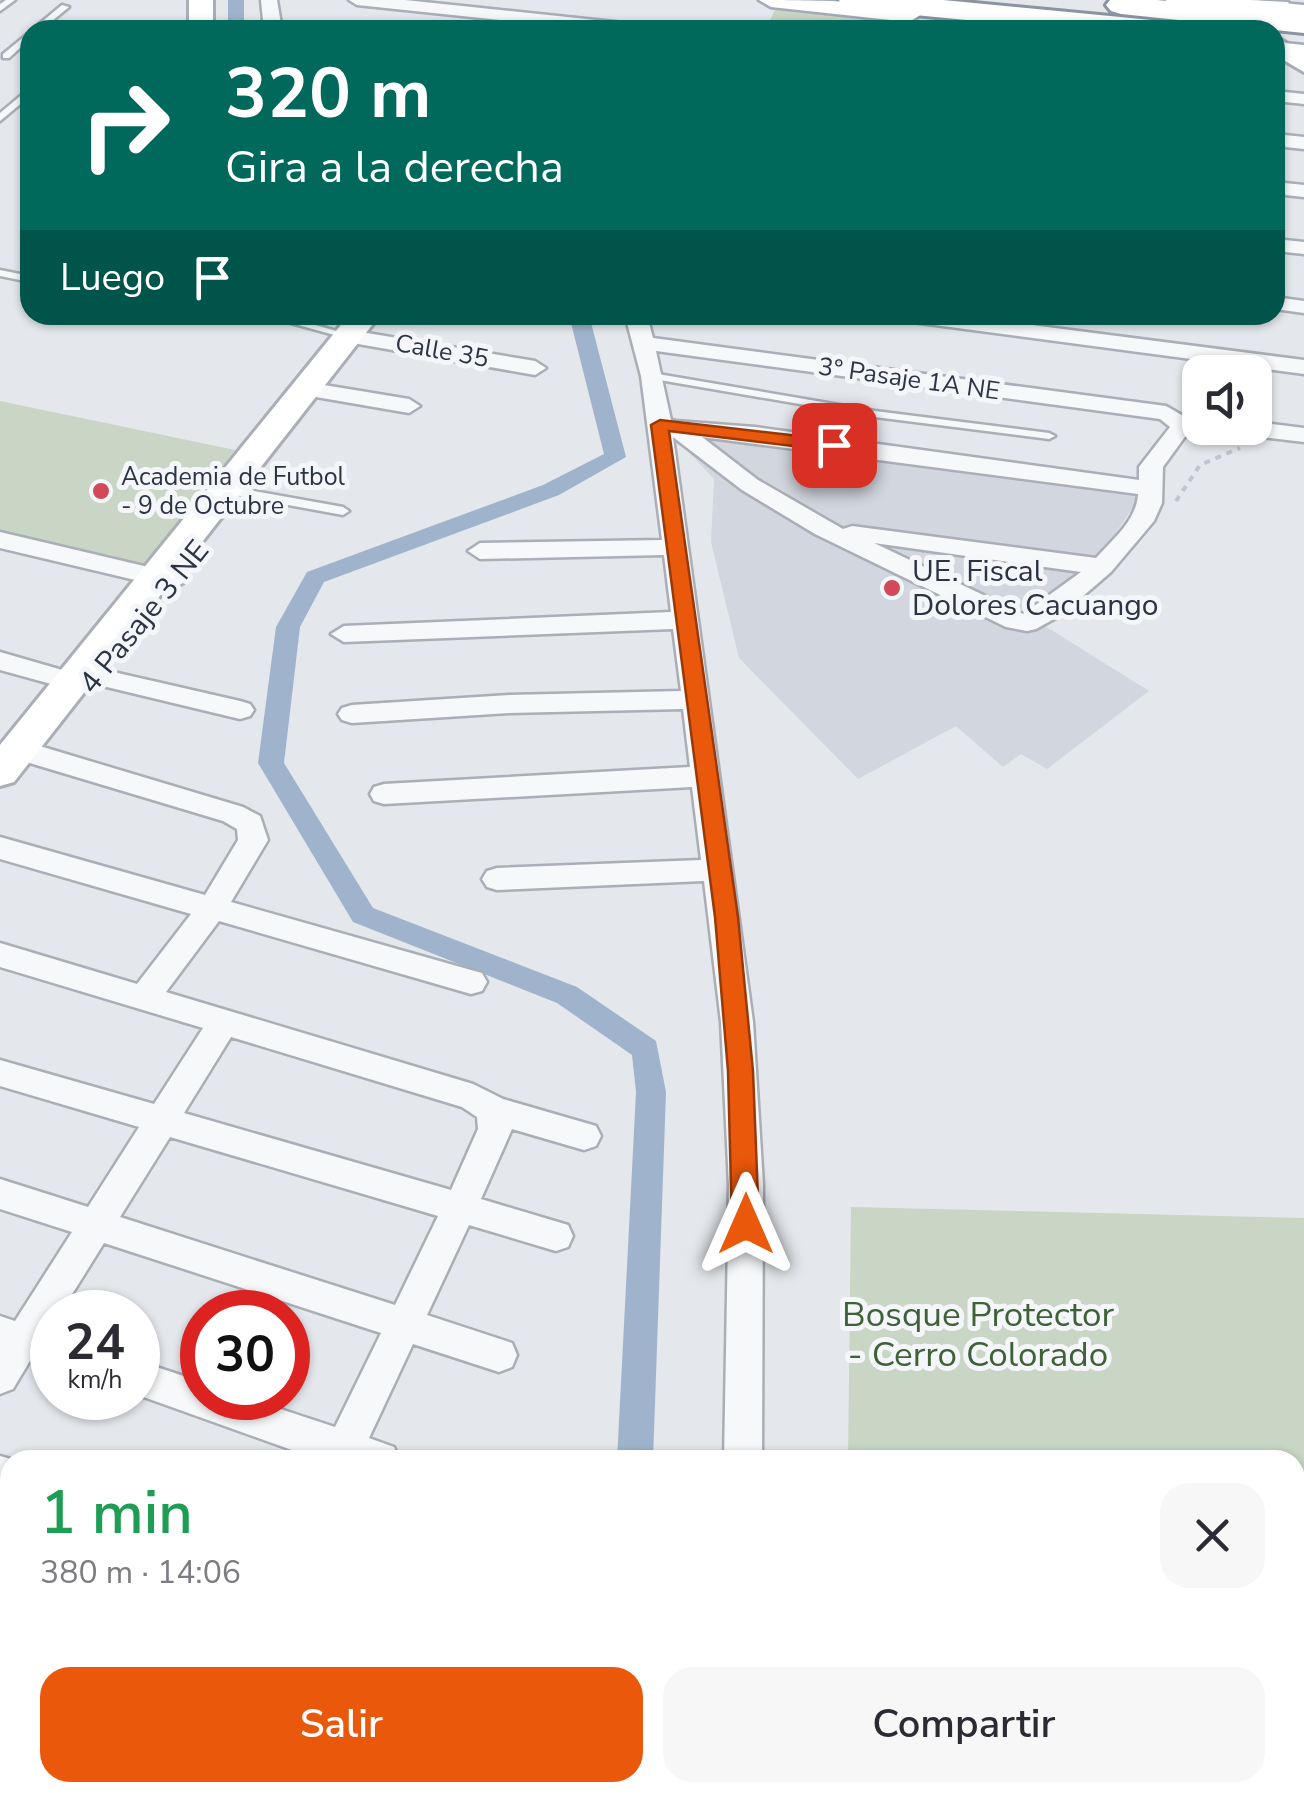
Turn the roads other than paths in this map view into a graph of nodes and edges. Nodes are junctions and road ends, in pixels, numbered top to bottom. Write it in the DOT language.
graph roads {
  1 [pos="12,0"];
  2 [pos="357,0"];
  3 [pos="771,0"];
  4 [pos="853,0"];
  5 [pos="1070,0"];
  6 [pos="1177,0"];
  7 [pos="65,7"];
  8 [pos="0,8"];
  9 [pos="1222,11"];
  10 [pos="1299,16"];
  11 [pos="49,20"];
  12 [pos="548,20"];
  13 [pos="971,20"];
  14 [pos="1059,20"];
  15 [pos="1287,52"];
  16 [pos="1304,88"];
  17 [pos="20,101"];
  18 [pos="0,118"];
  19 [pos="357,325"];
  20 [pos="638,325"];
  21 [pos="982,325"];
  22 [pos="643,343"];
  23 [pos="1304,367"];
  24 [pos="535,368"];
  25 [pos="652,376"];
  26 [pos="324,392"];
  27 [pos="408,406"];
  28 [pos="668,426"];
  29 [pos="1304,435"];
  30 [pos="1050,436"];
  31 [pos="1272,436"];
  32 [pos="1148,488"];
  33 [pos="243,494"];
  34 [pos="343,511"];
  35 [pos="824,529"];
  36 [pos="0,540"];
  37 [pos="676,547"];
  38 [pos="480,551"];
  39 [pos="1102,567"];
  40 [pos="165,580"];
  41 [pos="685,620"];
  42 [pos="344,634"];
  43 [pos="0,661"];
  44 [pos="84,679"];
  45 [pos="696,700"];
  46 [pos="240,710"];
  47 [pos="352,714"];
  48 [pos="8,770"];
  49 [pos="707,776"];
  50 [pos="384,794"];
  51 [pos="0,848"];
  52 [pos="720,870"];
  53 [pos="498,879"];
  54 [pos="213,907"];
  55 [pos="0,955"];
  56 [pos="471,982"];
  57 [pos="144,998"];
  58 [pos="224,1022"];
  59 [pos="0,1073"];
  60 [pos="493,1110"];
  61 [pos="162,1121"];
  62 [pos="584,1136"];
  63 [pos="0,1194"];
  64 [pos="460,1208"];
  65 [pos="96,1225"];
  66 [pos="556,1236"];
  67 [pos="404,1324"];
  68 [pos="25,1341"];
  69 [pos="499,1354"];
  70 [pos="0,1377"];
  71 [pos="160,1386"];
  72 [pos="337,1450"];
  73 [pos="356,1450"];
  74 [pos="743,1450"];
  1 -- 8 [label="lane"];
  2 -- 12 [label="street"];
  3 -- 13 [label="main road"];
  4 -- 14 [label="highway"];
  5 -- 9 [label="highway"];
  6 -- 9 [label="main road"];
  7 -- 11 [label="lane"];
  9 -- 10 [label="highway"];
  15 -- 16 [label="street"];
  17 -- 18 [label="lane"];
  19 -- 24 [label="street, Calle 35"];
  19 -- 26 [label="street, 4 Pasaje 3 NE"];
  19 -- 40 [label="street, 4 Pasaje 3 NE"];
  20 -- 22 [label="street"];
  21 -- 23 [label="street"];
  22 -- 25 [label="street"];
  22 -- 32 [label="street, 3° Pasaje 1A NE"];
  25 -- 28 [label="street"];
  25 -- 30 [label="lane"];
  26 -- 27 [label="street"];
  26 -- 33 [label="street, 4 Pasaje 3 NE"];
  28 -- 32 [label="street"];
  28 -- 35 [label="street"];
  28 -- 37 [label="street"];
  29 -- 31 [label="street"];
  32 -- 39 [label="street"];
  33 -- 34 [label="lane"];
  33 -- 40 [label="street, 4 Pasaje 3 NE"];
  35 -- 39 [label="street"];
  35 -- 39 [label="street"];
  36 -- 40 [label="street"];
  37 -- 38 [label="street"];
  37 -- 41 [label="street"];
  40 -- 44 [label="street, 4 Pasaje 3 NE"];
  41 -- 42 [label="street"];
  41 -- 45 [label="street"];
  43 -- 44 [label="street"];
  44 -- 46 [label="street"];
  44 -- 48 [label="street, 4 Pasaje 3 NE"];
  45 -- 47 [label="street"];
  45 -- 49 [label="street"];
  48 -- 54 [label="street"];
  49 -- 50 [label="street"];
  49 -- 52 [label="street"];
  51 -- 54 [label="street"];
  52 -- 53 [label="street"];
  52 -- 74 [label="street"];
  54 -- 56 [label="street"];
  54 -- 57 [label="street"];
  55 -- 57 [label="street"];
  57 -- 58 [label="street"];
  58 -- 60 [label="street"];
  58 -- 61 [label="street"];
  59 -- 61 [label="street"];
  60 -- 62 [label="street"];
  60 -- 64 [label="street"];
  61 -- 64 [label="street"];
  61 -- 65 [label="street"];
  63 -- 65 [label="street"];
  64 -- 66 [label="street"];
  64 -- 67 [label="street"];
  65 -- 67 [label="street"];
  65 -- 68 [label="street"];
  67 -- 69 [label="street"];
  67 -- 73 [label="street"];
  68 -- 70 [label="street"];
  71 -- 72 [label="street"];
}
